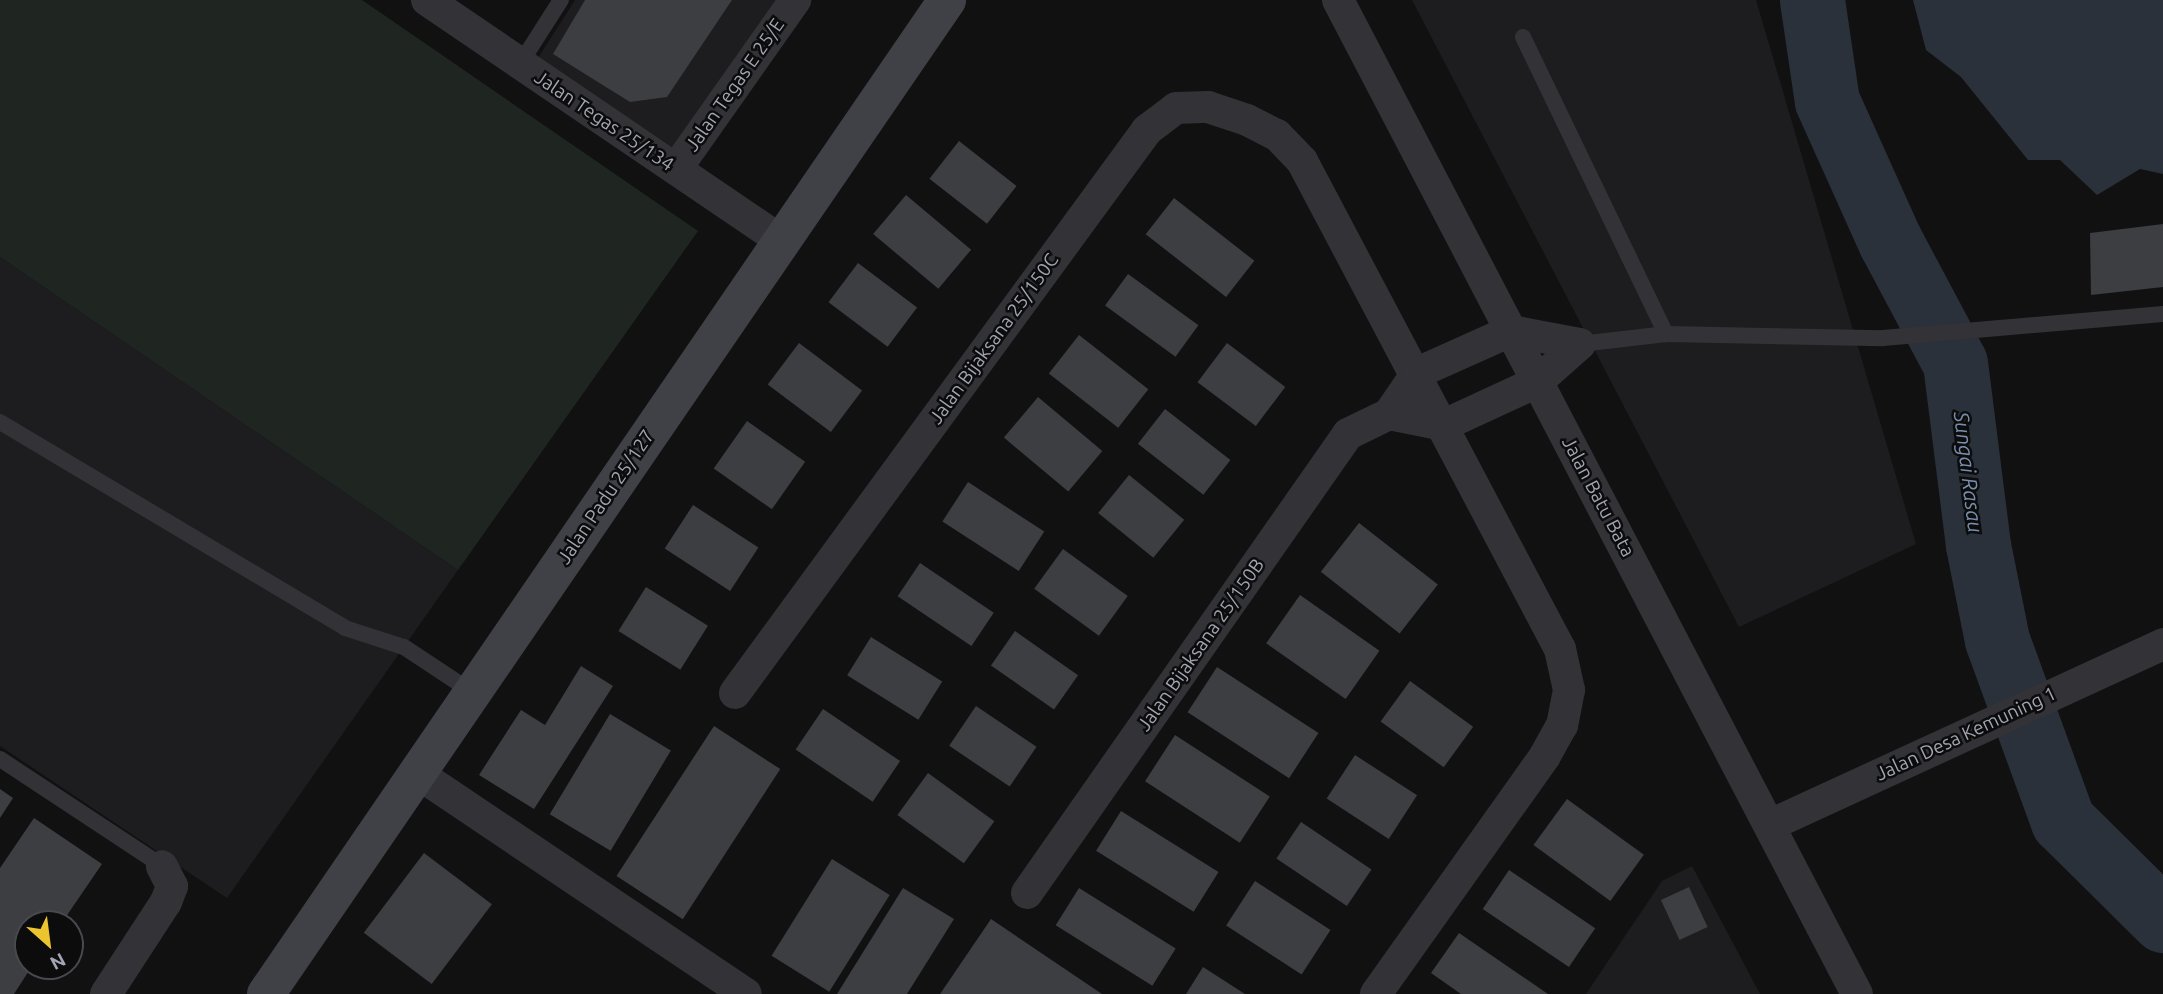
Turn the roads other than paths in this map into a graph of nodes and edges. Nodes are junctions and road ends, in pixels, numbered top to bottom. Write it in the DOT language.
graph roads {
  1 [pos="427,0"];
  2 [pos="562,0"];
  3 [pos="795,0"];
  4 [pos="947,0"];
  5 [pos="1338,0"];
  6 [pos="1523,37"];
  7 [pos="520,64"];
  8 [pos="676,169"];
  9 [pos="782,241"];
  10 [pos="2163,314"];
  11 [pos="1511,331"];
  12 [pos="1666,334"];
  13 [pos="1580,344"];
  14 [pos="1417,373"];
  15 [pos="1537,382"];
  16 [pos="1389,414"];
  17 [pos="0,422"];
  18 [pos="1444,425"];
  19 [pos="2163,644"];
  20 [pos="472,692"];
  21 [pos="735,693"];
  22 [pos="0,759"];
  23 [pos="417,774"];
  24 [pos="1770,825"];
  25 [pos="162,866"];
  26 [pos="1027,893"];
  27 [pos="1854,992"];
  28 [pos="106,994"];
  29 [pos="265,994"];
  30 [pos="746,994"];
  31 [pos="1376,994"];
  1 -- 7 [label="street, Jalan Tegas 25/134"];
  2 -- 7 [label="lane"];
  3 -- 8 [label="street, Jalan Tegas E 25/E"];
  4 -- 9 [label="street, Jalan Padu 25/127"];
  5 -- 11 [label="street, Jalan Batu Bata"];
  6 -- 12 [label="lane"];
  7 -- 8 [label="street, Jalan Tegas 25/134"];
  8 -- 9 [label="street, Jalan Tegas 25/134"];
  9 -- 20 [label="street, Jalan Padu 25/127"];
  10 -- 12 [label="lane"];
  11 -- 13 [label="street"];
  11 -- 14 [label="street"];
  11 -- 15 [label="street, Jalan Batu Bata"];
  12 -- 13 [label="lane"];
  13 -- 15 [label="street"];
  14 -- 16 [label="street"];
  14 -- 18 [label="street, Jalan Bijaksana 25/150C"];
  14 -- 21 [label="street, Jalan Bijaksana 25/150C"];
  15 -- 18 [label="street"];
  15 -- 24 [label="street, Jalan Batu Bata"];
  16 -- 18 [label="street"];
  16 -- 26 [label="street, Jalan Bijaksana 25/150B"];
  17 -- 20 [label="lane"];
  18 -- 31 [label="street, Jalan Bijaksana 25/150C"];
  19 -- 24 [label="street, Jalan Desa Kemuning 1"];
  20 -- 23 [label="street, Jalan Padu 25/127"];
  22 -- 25 [label="lane"];
  23 -- 29 [label="street, Jalan Padu 25/127"];
  23 -- 30 [label="street"];
  24 -- 27 [label="street, Jalan Batu Bata"];
  25 -- 28 [label="street"];
}
